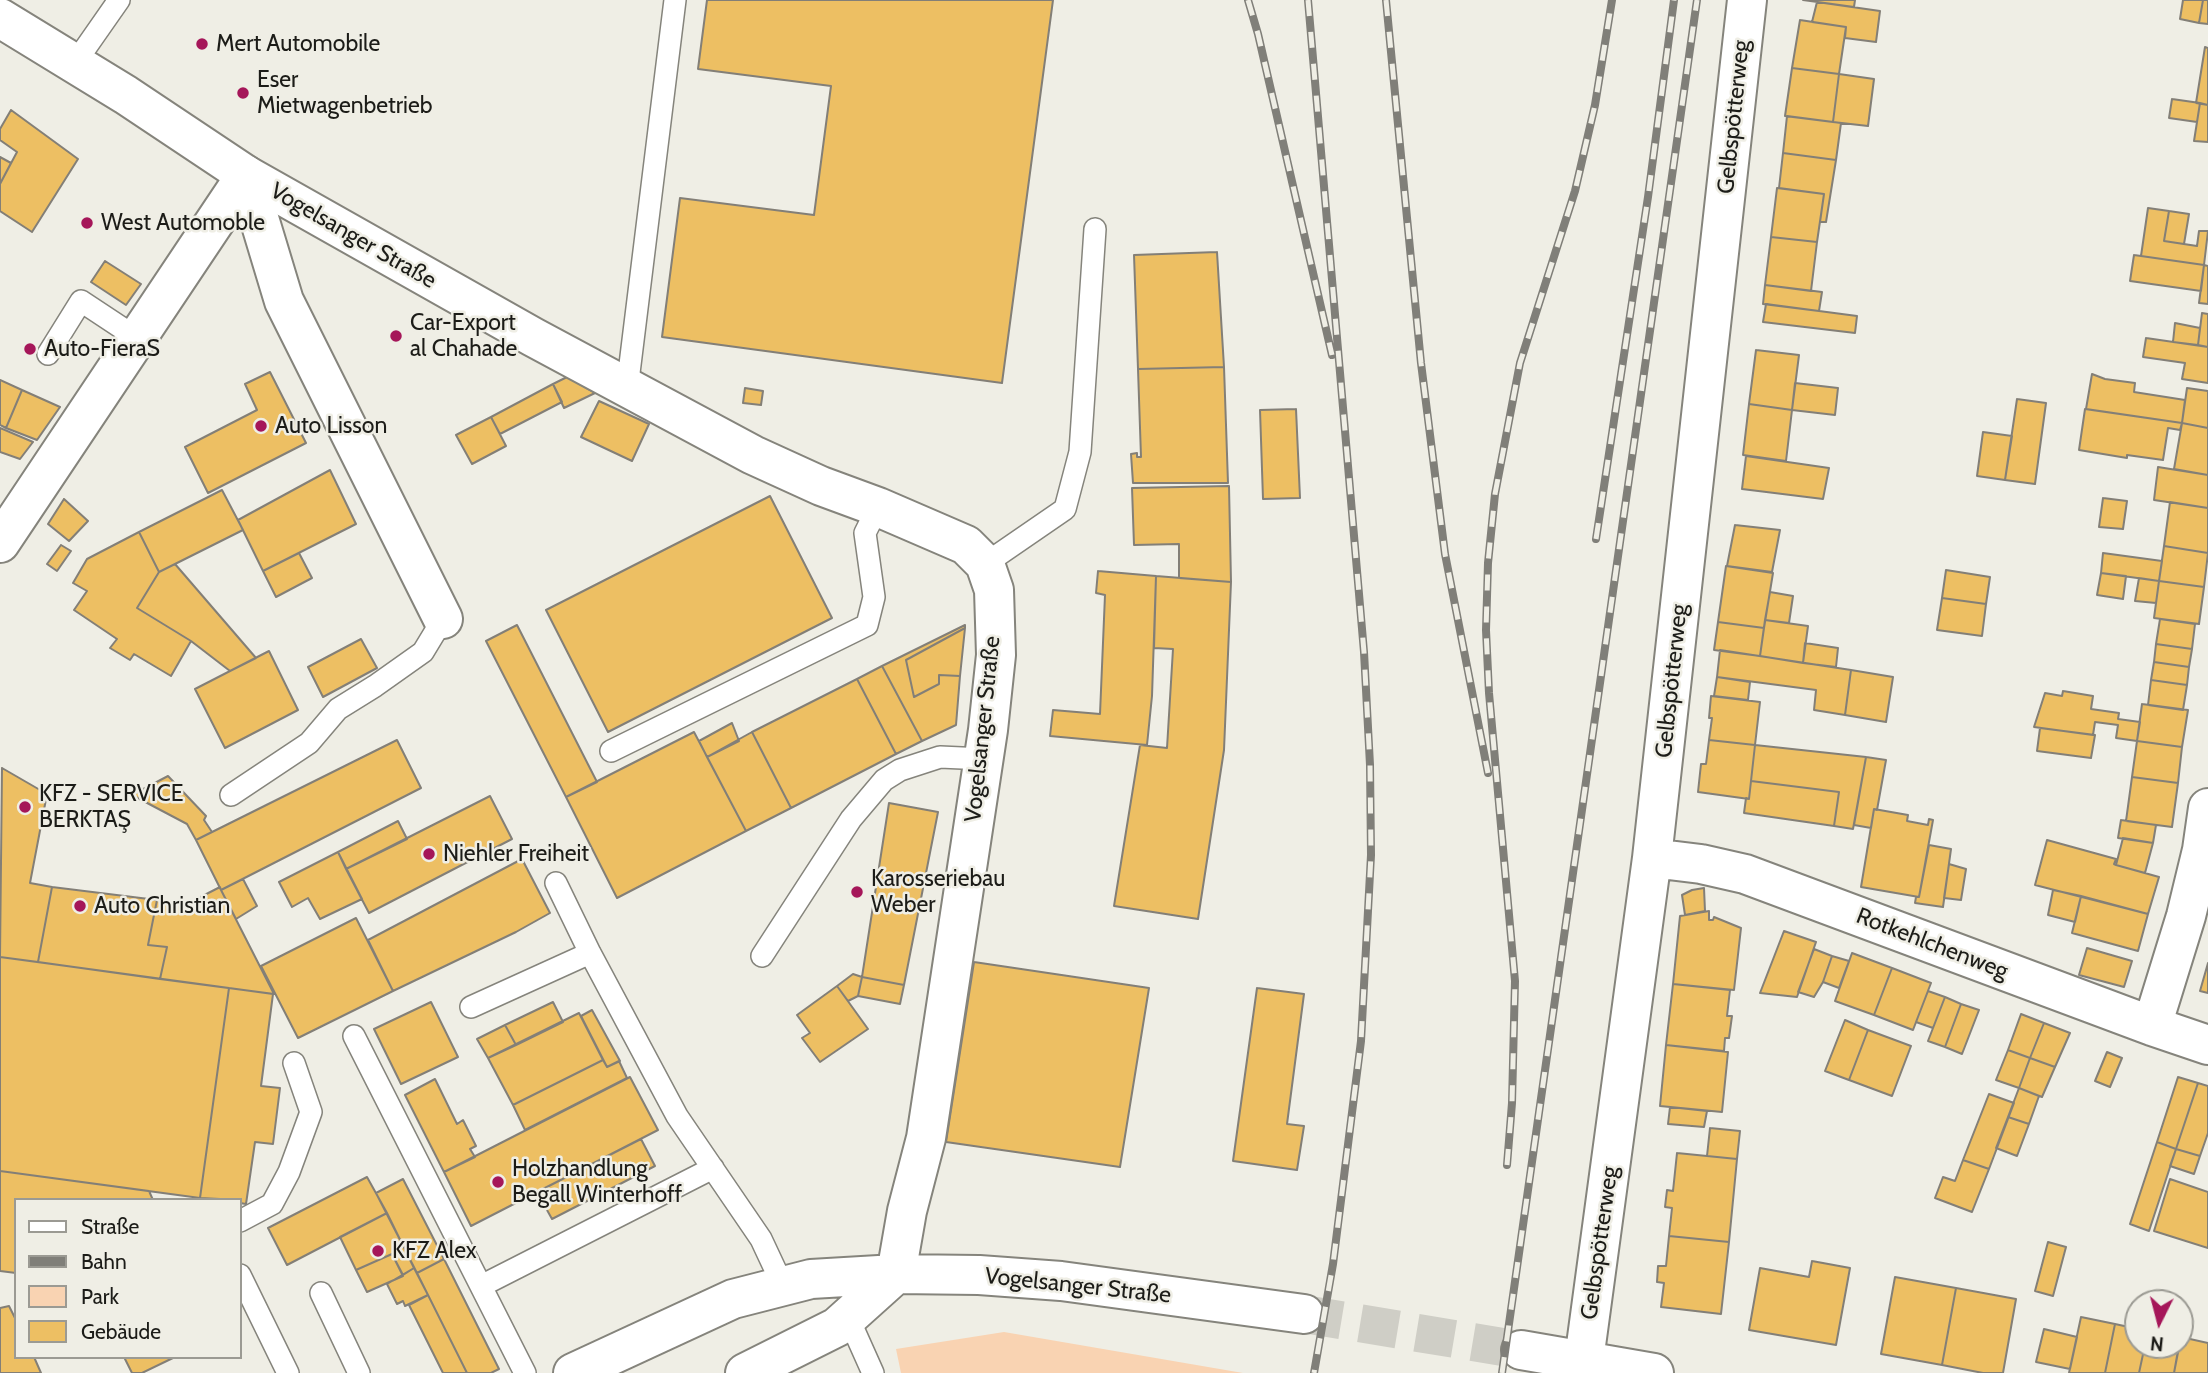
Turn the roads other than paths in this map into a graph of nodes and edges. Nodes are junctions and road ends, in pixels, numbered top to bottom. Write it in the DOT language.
graph roads {
  1 [pos="119,0"];
  2 [pos="675,0"];
  3 [pos="1747,0"];
  4 [pos="0,18"];
  5 [pos="75,63"];
  6 [pos="246,174"];
  7 [pos="1095,229"];
  8 [pos="137,338"];
  9 [pos="48,354"];
  10 [pos="627,388"];
  11 [pos="878,507"];
  12 [pos="0,543"];
  13 [pos="985,564"];
  14 [pos="443,619"];
  15 [pos="611,751"];
  16 [pos="984,759"];
  17 [pos="231,795"];
  18 [pos="2208,808"];
  19 [pos="1652,858"];
  20 [pos="556,883"];
  21 [pos="590,953"];
  22 [pos="762,956"];
  23 [pos="471,1006"];
  24 [pos="2152,1026"];
  25 [pos="354,1036"];
  26 [pos="2208,1045"];
  27 [pos="294,1063"];
  28 [pos="713,1168"];
  29 [pos="242,1221"];
  30 [pos="896,1274"];
  31 [pos="242,1280"];
  32 [pos="481,1286"];
  33 [pos="783,1286"];
  34 [pos="321,1293"];
  35 [pos="1304,1314"];
  36 [pos="848,1317"];
  37 [pos="1521,1350"];
  38 [pos="1584,1360"];
  39 [pos="288,1373"];
  40 [pos="359,1373"];
  41 [pos="525,1373"];
  42 [pos="573,1373"];
  43 [pos="745,1373"];
  44 [pos="873,1373"];
  45 [pos="1654,1373"];
  1 -- 5 [label="lane"];
  2 -- 10 [label="lane"];
  3 -- 19 [label="street, Gelbspötterweg"];
  4 -- 5 [label="street, Vogelsanger Straße"];
  5 -- 6 [label="street, Vogelsanger Straße"];
  6 -- 8 [label="street, Vogelsanger Straße"];
  6 -- 10 [label="street, Vogelsanger Straße"];
  6 -- 14 [label="street, Vogelsanger Straße"];
  7 -- 13 [label="lane"];
  8 -- 9 [label="lane"];
  8 -- 12 [label="street, Vogelsanger Straße"];
  10 -- 11 [label="street, Vogelsanger Straße"];
  11 -- 13 [label="street, Vogelsanger Straße"];
  11 -- 15 [label="lane"];
  13 -- 16 [label="street, Vogelsanger Straße"];
  14 -- 17 [label="lane"];
  16 -- 22 [label="lane"];
  16 -- 30 [label="street, Vogelsanger Straße"];
  18 -- 24 [label="street"];
  19 -- 24 [label="street, Rotkehlchenweg"];
  19 -- 38 [label="street, Gelbspötterweg"];
  20 -- 21 [label="lane"];
  21 -- 23 [label="lane"];
  21 -- 28 [label="lane"];
  24 -- 26 [label="street, Rotkehlchenweg"];
  25 -- 32 [label="lane"];
  27 -- 29 [label="lane"];
  28 -- 32 [label="lane"];
  28 -- 33 [label="lane"];
  30 -- 33 [label="street"];
  30 -- 35 [label="street, Vogelsanger Straße"];
  30 -- 36 [label="street"];
  31 -- 39 [label="lane"];
  32 -- 41 [label="lane"];
  33 -- 42 [label="street"];
  34 -- 40 [label="lane"];
  36 -- 43 [label="street"];
  36 -- 44 [label="lane"];
  37 -- 38 [label="street"];
  38 -- 45 [label="street"];
}
